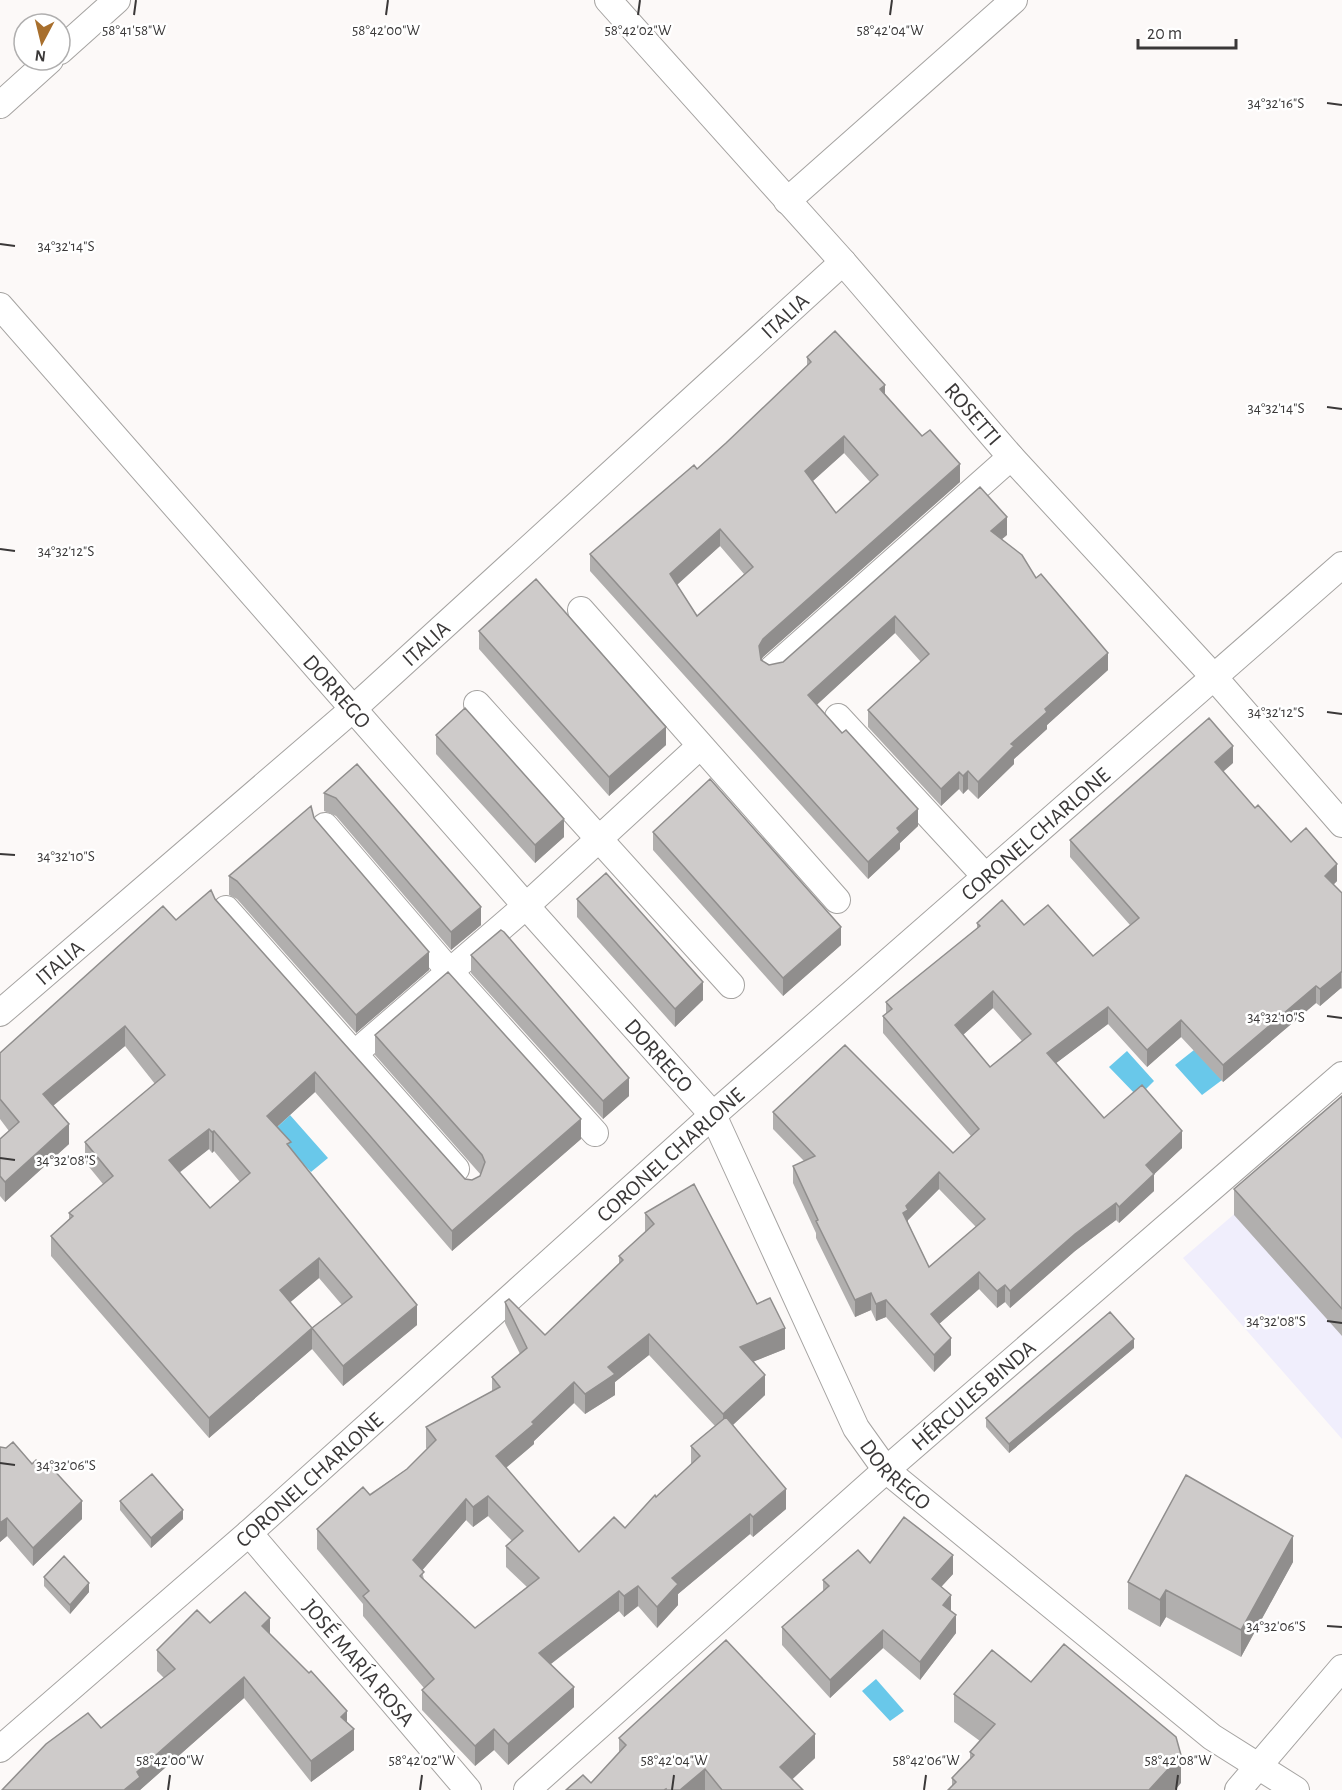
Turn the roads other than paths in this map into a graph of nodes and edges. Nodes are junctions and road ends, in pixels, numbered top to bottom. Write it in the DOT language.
graph roads {
  1 [pos="117,0"];
  2 [pos="608,0"];
  3 [pos="1014,0"];
  4 [pos="72,40"];
  5 [pos="37,72"];
  6 [pos="0,105"];
  7 [pos="787,201"];
  8 [pos="843,262"];
  9 [pos="0,306"];
  10 [pos="1011,457"];
  11 [pos="1342,565"];
  12 [pos="581,610"];
  13 [pos="773,668"];
  14 [pos="1213,676"];
  15 [pos="477,704"];
  16 [pos="353,709"];
  17 [pos="838,717"];
  18 [pos="699,747"];
  19 [pos="1342,824"];
  20 [pos="325,826"];
  21 [pos="598,839"];
  22 [pos="985,876"];
  23 [pos="837,900"];
  24 [pos="526,906"];
  25 [pos="226,909"];
  26 [pos="451,973"];
  27 [pos="731,985"];
  28 [pos="0,1013"];
  29 [pos="354,1054"];
  30 [pos="1342,1075"];
  31 [pos="713,1115"];
  32 [pos="595,1133"];
  33 [pos="470,1185"];
  34 [pos="886,1470"];
  35 [pos="249,1533"];
  36 [pos="1342,1668"];
  37 [pos="0,1749"];
  38 [pos="1260,1766"];
  39 [pos="468,1790"];
  40 [pos="527,1790"];
  41 [pos="1238,1790"];
  42 [pos="1296,1790"];
  1 -- 4 [label="street"];
  2 -- 7 [label="street, ROSETTI"];
  3 -- 7 [label="street"];
  5 -- 6 [label="street"];
  7 -- 8 [label="street, ROSETTI"];
  8 -- 10 [label="street, ROSETTI"];
  8 -- 16 [label="street, ITALIA"];
  9 -- 16 [label="street, DORREGO"];
  10 -- 13 [label="street"];
  10 -- 14 [label="street, ROSETTI"];
  11 -- 14 [label="street, CORONEL CHARLONE"];
  12 -- 18 [label="street"];
  14 -- 19 [label="street, ROSETTI"];
  14 -- 22 [label="street, CORONEL CHARLONE"];
  15 -- 21 [label="street"];
  16 -- 24 [label="street, DORREGO"];
  16 -- 28 [label="street, ITALIA"];
  17 -- 22 [label="street"];
  18 -- 21 [label="street"];
  18 -- 23 [label="street"];
  20 -- 26 [label="street"];
  21 -- 24 [label="street"];
  21 -- 27 [label="street"];
  22 -- 31 [label="street, CORONEL CHARLONE"];
  24 -- 26 [label="street"];
  24 -- 31 [label="street, DORREGO"];
  25 -- 29 [label="street"];
  26 -- 29 [label="street"];
  26 -- 32 [label="street"];
  29 -- 33 [label="street"];
  30 -- 34 [label="street, HÉRCULES BINDA"];
  31 -- 34 [label="street, DORREGO"];
  31 -- 35 [label="street, CORONEL CHARLONE"];
  34 -- 38 [label="street, DORREGO"];
  34 -- 40 [label="street, HÉRCULES BINDA"];
  35 -- 37 [label="street, CORONEL CHARLONE"];
  35 -- 39 [label="street, JOSÉ MARÍA ROSA"];
  36 -- 38 [label="street"];
  38 -- 41 [label="street"];
  38 -- 42 [label="street, DORREGO"];
}
